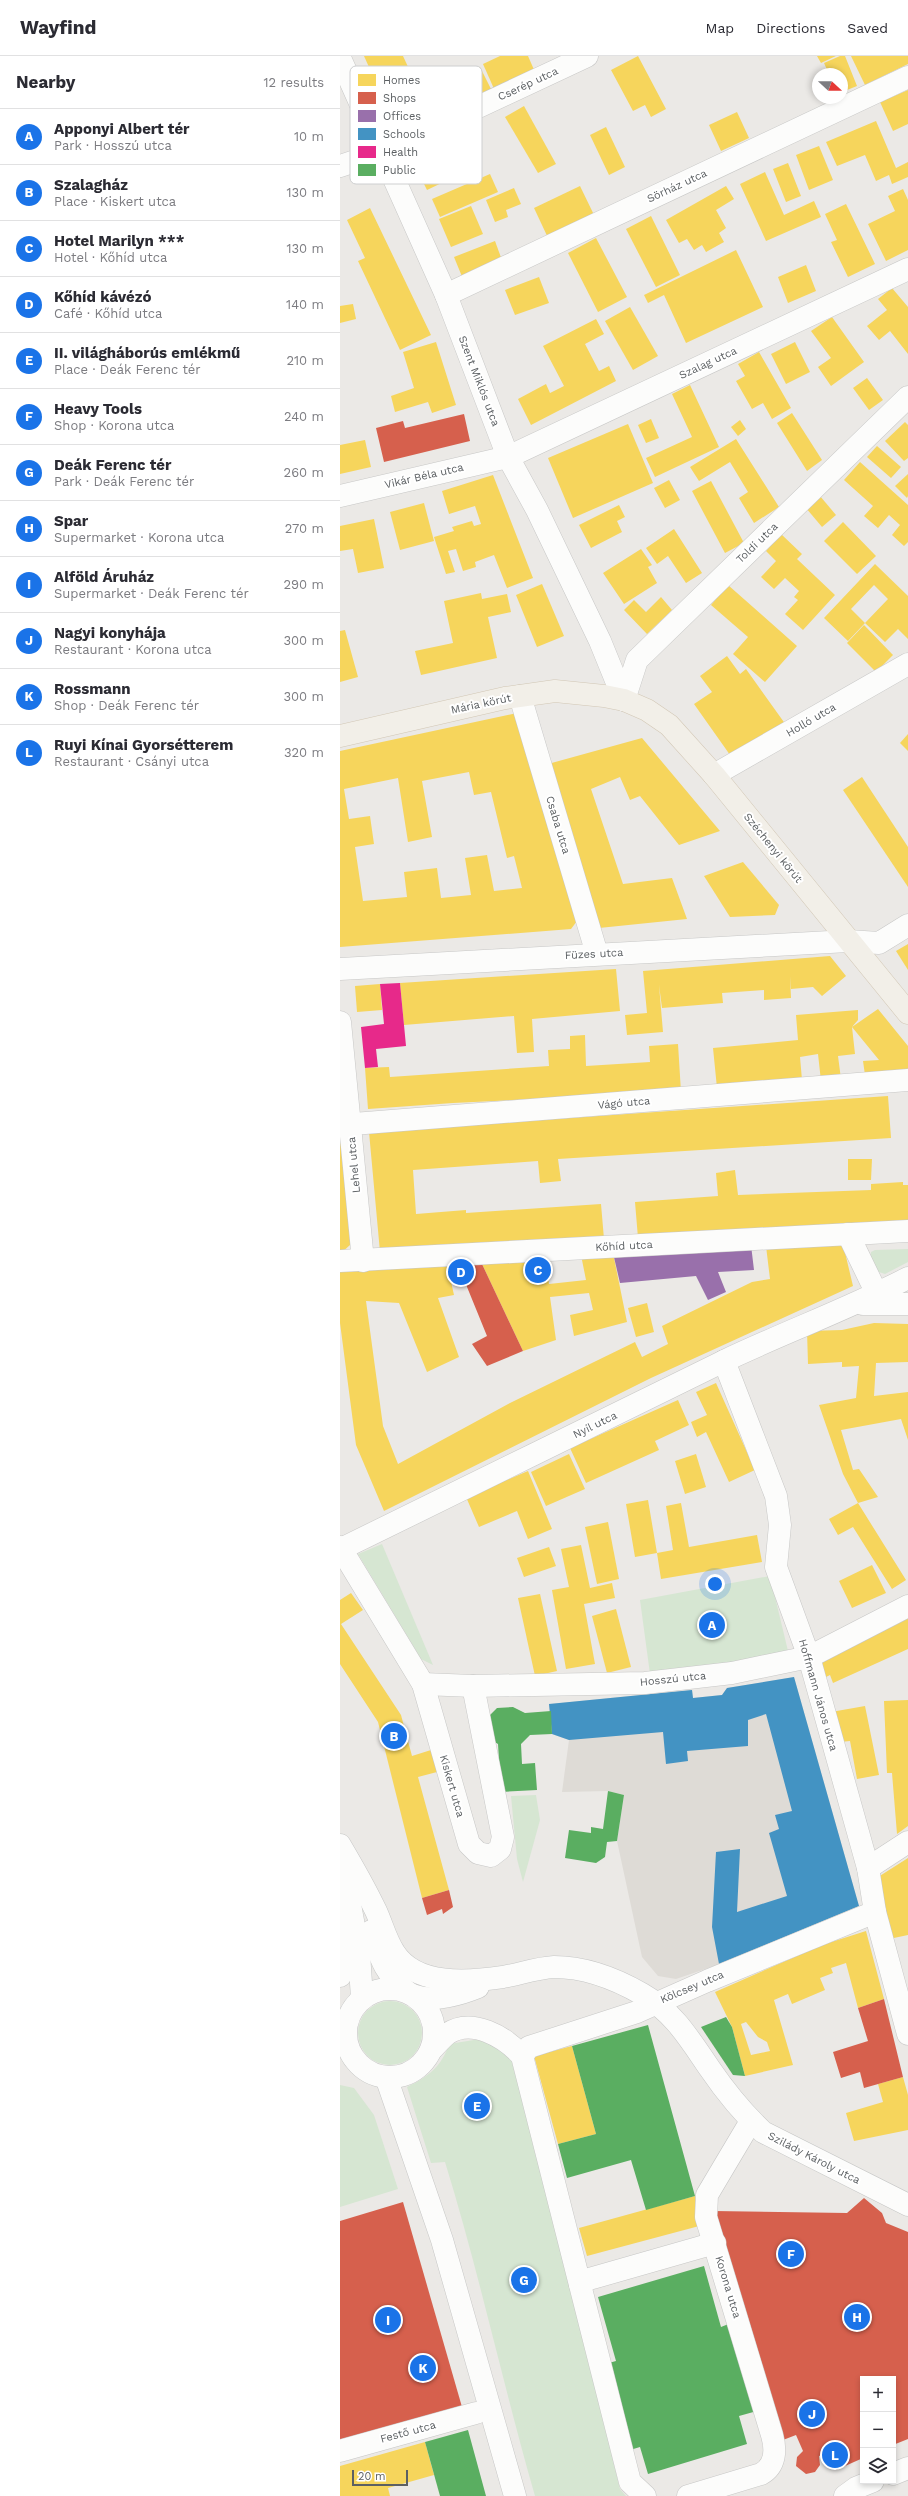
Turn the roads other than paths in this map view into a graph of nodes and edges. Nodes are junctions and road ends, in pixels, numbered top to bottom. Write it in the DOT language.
graph roads {
  1 [pos="587,56"];
  2 [pos="340,58"];
  3 [pos="908,77"];
  4 [pos="350,80"];
  5 [pos="482,105"];
  6 [pos="350,163"];
  7 [pos="340,166"];
  8 [pos="396,184"];
  9 [pos="908,269"];
  10 [pos="446,295"];
  11 [pos="908,397"];
  12 [pos="508,457"];
  13 [pos="340,496"];
  14 [pos="908,664"];
  15 [pos="520,696"];
  16 [pos="624,700"];
  17 [pos="340,736"];
  18 [pos="714,775"];
  19 [pos="908,925"];
  20 [pos="848,940"];
  21 [pos="597,954"];
  22 [pos="340,968"];
  23 [pos="908,1013"];
  24 [pos="340,1022"];
  25 [pos="908,1080"];
  26 [pos="345,1125"];
  27 [pos="908,1231"];
  28 [pos="848,1234"];
  29 [pos="340,1261"];
  30 [pos="363,1261"];
  31 [pos="908,1278"];
  32 [pos="877,1294"];
  33 [pos="850,1304"];
  34 [pos="908,1304"];
  35 [pos="724,1361"];
  36 [pos="340,1543"];
  37 [pos="908,1606"];
  38 [pos="809,1657"];
  39 [pos="423,1684"];
  40 [pos="473,1686"];
  41 [pos="908,1842"];
  42 [pos="340,1846"];
  43 [pos="340,1852"];
  44 [pos="868,1868"];
  45 [pos="340,1894"];
  46 [pos="875,1912"];
  47 [pos="340,1976"];
  48 [pos="505,1976"];
  49 [pos="411,1994"];
  50 [pos="362,1998"];
  51 [pos="656,2003"];
  52 [pos="344,2018"];
  53 [pos="908,2034"];
  54 [pos="431,2050"];
  55 [pos="522,2056"];
  56 [pos="348,2059"];
  57 [pos="386,2077"];
  58 [pos="751,2121"];
  59 [pos="908,2205"];
  60 [pos="714,2243"];
  61 [pos="580,2284"];
  62 [pos="476,2413"];
  63 [pos="340,2451"];
  64 [pos="908,2468"];
  65 [pos="896,2473"];
  66 [pos="866,2484"];
  67 [pos="515,2496"];
  68 [pos="645,2496"];
  69 [pos="688,2496"];
  70 [pos="846,2496"];
  1 -- 5 [label="street, Cserép utca"];
  2 -- 4 [label="street, Szent Miklós utca"];
  3 -- 10 [label="street, Sörház utca"];
  6 -- 7 [label="street, Cserép utca"];
  8 -- 10 [label="street, Szent Miklós utca"];
  9 -- 12 [label="street, Szalag utca"];
  10 -- 12 [label="street, Szent Miklós utca"];
  11 -- 16 [label="street, Toldi utca"];
  12 -- 13 [label="street, Vikár Béla utca"];
  12 -- 16 [label="street, Szent Miklós utca"];
  14 -- 18 [label="street, Holló utca"];
  15 -- 16 [label="main road, Mária körút"];
  15 -- 17 [label="main road, Mária körút"];
  15 -- 21 [label="street, Csaba utca"];
  16 -- 18 [label="main road, Széchenyi körút"];
  18 -- 20 [label="main road, Széchenyi körút"];
  19 -- 20 [label="street, Füzes utca"];
  20 -- 21 [label="street, Füzes utca"];
  20 -- 23 [label="main road, Széchenyi körút"];
  21 -- 22 [label="street, Füzes utca"];
  24 -- 26 [label="street, Lehel utca"];
  25 -- 26 [label="street, Vágó utca"];
  26 -- 30 [label="street, Lehel utca"];
  27 -- 28 [label="street, Kőhíd utca"];
  28 -- 30 [label="street, Kőhíd utca"];
  28 -- 32 [label="street"];
  29 -- 30 [label="street, Kőhíd utca"];
  31 -- 32 [label="street, Nyíl utca"];
  32 -- 33 [label="street, Nyíl utca"];
  33 -- 34 [label="street, Nyíl utca"];
  33 -- 35 [label="street, Nyíl utca"];
  35 -- 36 [label="street, Nyíl utca"];
  35 -- 38 [label="street, Hoffmann János utca"];
  36 -- 39 [label="street, Kiskert utca"];
  37 -- 38 [label="street, Hosszú utca"];
  38 -- 40 [label="street, Hosszú utca"];
  38 -- 44 [label="street, Hoffmann János utca"];
  39 -- 40 [label="street, Hosszú utca"];
  39 -- 40 [label="street, Kiskert utca"];
  41 -- 44 [label="street"];
  42 -- 48 [label="street"];
  42 -- 49 [label="street"];
  43 -- 50 [label="street"];
  44 -- 46 [label="street, Hoffmann János utca"];
  45 -- 47 [label="street"];
  46 -- 51 [label="street, Kölcsey utca"];
  46 -- 53 [label="street, Hoffmann János utca"];
  48 -- 49 [label="street"];
  48 -- 51 [label="street, Kölcsey utca"];
  49 -- 50 [label="street"];
  49 -- 54 [label="street"];
  50 -- 52 [label="street"];
  51 -- 55 [label="street"];
  51 -- 58 [label="street, Szilády Károly utca"];
  52 -- 56 [label="street"];
  54 -- 55 [label="street"];
  54 -- 57 [label="street"];
  55 -- 61 [label="street"];
  56 -- 57 [label="street"];
  57 -- 67 [label="street"];
  58 -- 59 [label="street, Szilády Károly utca"];
  58 -- 60 [label="street, Korona utca"];
  60 -- 61 [label="street"];
  60 -- 69 [label="street, Korona utca"];
  61 -- 68 [label="street"];
  62 -- 63 [label="street, Festő utca"];
  64 -- 65 [label="street"];
  66 -- 70 [label="street"];
}
